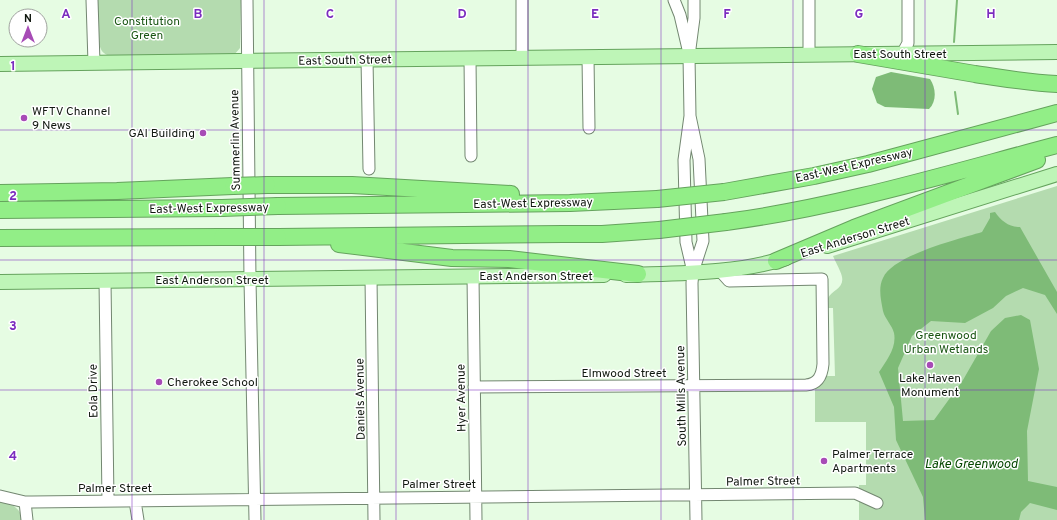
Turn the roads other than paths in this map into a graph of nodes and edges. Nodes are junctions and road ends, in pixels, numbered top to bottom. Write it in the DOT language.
graph roads {
  1 [pos="92,0"];
  2 [pos="247,0"];
  3 [pos="522,0"];
  4 [pos="674,0"];
  5 [pos="694,0"];
  6 [pos="809,0"];
  7 [pos="908,0"];
  8 [pos="809,48"];
  9 [pos="1057,52"];
  10 [pos="858,54"];
  11 [pos="902,54"];
  12 [pos="689,56"];
  13 [pos="588,57"];
  14 [pos="470,58"];
  15 [pos="522,58"];
  16 [pos="367,59"];
  17 [pos="247,61"];
  18 [pos="94,63"];
  19 [pos="0,64"];
  20 [pos="1057,84"];
  21 [pos="1057,113"];
  22 [pos="690,116"];
  23 [pos="589,128"];
  24 [pos="1057,145"];
  25 [pos="1057,152"];
  26 [pos="471,156"];
  27 [pos="368,169"];
  28 [pos="1057,174"];
  29 [pos="0,193"];
  30 [pos="570,203"];
  31 [pos="0,210"];
  32 [pos="278,237"];
  33 [pos="0,238"];
  34 [pos="776,262"];
  35 [pos="720,271"];
  36 [pos="693,272"];
  37 [pos="638,274"];
  38 [pos="473,276"];
  39 [pos="371,277"];
  40 [pos="250,280"];
  41 [pos="105,281"];
  42 [pos="0,282"];
  43 [pos="694,386"];
  44 [pos="474,387"];
  45 [pos="696,495"];
  46 [pos="0,496"];
  47 [pos="475,497"];
  48 [pos="374,498"];
  49 [pos="255,500"];
  50 [pos="108,501"];
  51 [pos="135,501"];
  52 [pos="25,502"];
  53 [pos="877,503"];
  54 [pos="27,520"];
  55 [pos="138,520"];
  56 [pos="255,520"];
  57 [pos="374,520"];
  58 [pos="476,520"];
  59 [pos="696,520"];
  1 -- 18 [label="street"];
  2 -- 17 [label="street, Summerlin Avenue"];
  3 -- 15 [label="street"];
  4 -- 12 [label="street"];
  5 -- 12 [label="street, South Mills Avenue"];
  6 -- 8 [label="street"];
  7 -- 11 [label="street"];
  8 -- 10 [label="main road, East South Street"];
  8 -- 12 [label="main road, East South Street"];
  9 -- 11 [label="main road, East South Street"];
  10 -- 11 [label="main road, East South Street"];
  10 -- 20 [label="highway"];
  12 -- 13 [label="main road, East South Street"];
  12 -- 22 [label="street, South Mills Avenue"];
  13 -- 15 [label="main road, East South Street"];
  13 -- 23 [label="street"];
  14 -- 15 [label="main road, East South Street"];
  14 -- 16 [label="main road, East South Street"];
  14 -- 26 [label="street"];
  16 -- 17 [label="main road, East South Street"];
  16 -- 27 [label="street"];
  17 -- 18 [label="main road, East South Street"];
  17 -- 40 [label="street, Summerlin Avenue"];
  18 -- 19 [label="main road, East South Street"];
  21 -- 30 [label="highway, East-West Expressway, bridge"];
  22 -- 36 [label="street, South Mills Avenue"];
  22 -- 36 [label="street, South Mills Avenue"];
  24 -- 32 [label="highway, bridge"];
  25 -- 34 [label="highway"];
  28 -- 34 [label="main road, East Anderson Street"];
  29 -- 30 [label="highway, bridge"];
  30 -- 31 [label="highway, East-West Expressway, bridge"];
  32 -- 33 [label="highway, bridge"];
  32 -- 37 [label="highway"];
  34 -- 35 [label="main road, East Anderson Street"];
  35 -- 36 [label="main road, East Anderson Street"];
  35 -- 43 [label="street, Elmwood Street"];
  36 -- 37 [label="main road, East Anderson Street"];
  36 -- 43 [label="street, South Mills Avenue"];
  37 -- 38 [label="main road, East Anderson Street"];
  38 -- 39 [label="main road, East Anderson Street"];
  38 -- 44 [label="street, Hyer Avenue"];
  39 -- 40 [label="main road, East Anderson Street"];
  39 -- 48 [label="street, Daniels Avenue"];
  40 -- 41 [label="main road, East Anderson Street"];
  40 -- 49 [label="street, Summerlin Avenue"];
  41 -- 42 [label="main road, East Anderson Street"];
  41 -- 50 [label="street, Eola Drive"];
  43 -- 44 [label="street, Elmwood Street"];
  43 -- 45 [label="street, South Mills Avenue"];
  44 -- 47 [label="street, Hyer Avenue"];
  45 -- 47 [label="street, Palmer Street"];
  45 -- 53 [label="street, Palmer Street"];
  45 -- 59 [label="street, South Mills Avenue"];
  46 -- 52 [label="street, Palmer Street"];
  47 -- 48 [label="street, Palmer Street"];
  47 -- 58 [label="street, Hyer Avenue"];
  48 -- 49 [label="street, Palmer Street"];
  48 -- 57 [label="street, Daniels Avenue"];
  49 -- 51 [label="street, Palmer Street"];
  49 -- 56 [label="street, Summerlin Avenue"];
  50 -- 51 [label="street, Palmer Street"];
  50 -- 52 [label="street, Palmer Street"];
  51 -- 55 [label="street"];
  52 -- 54 [label="street"];
}
